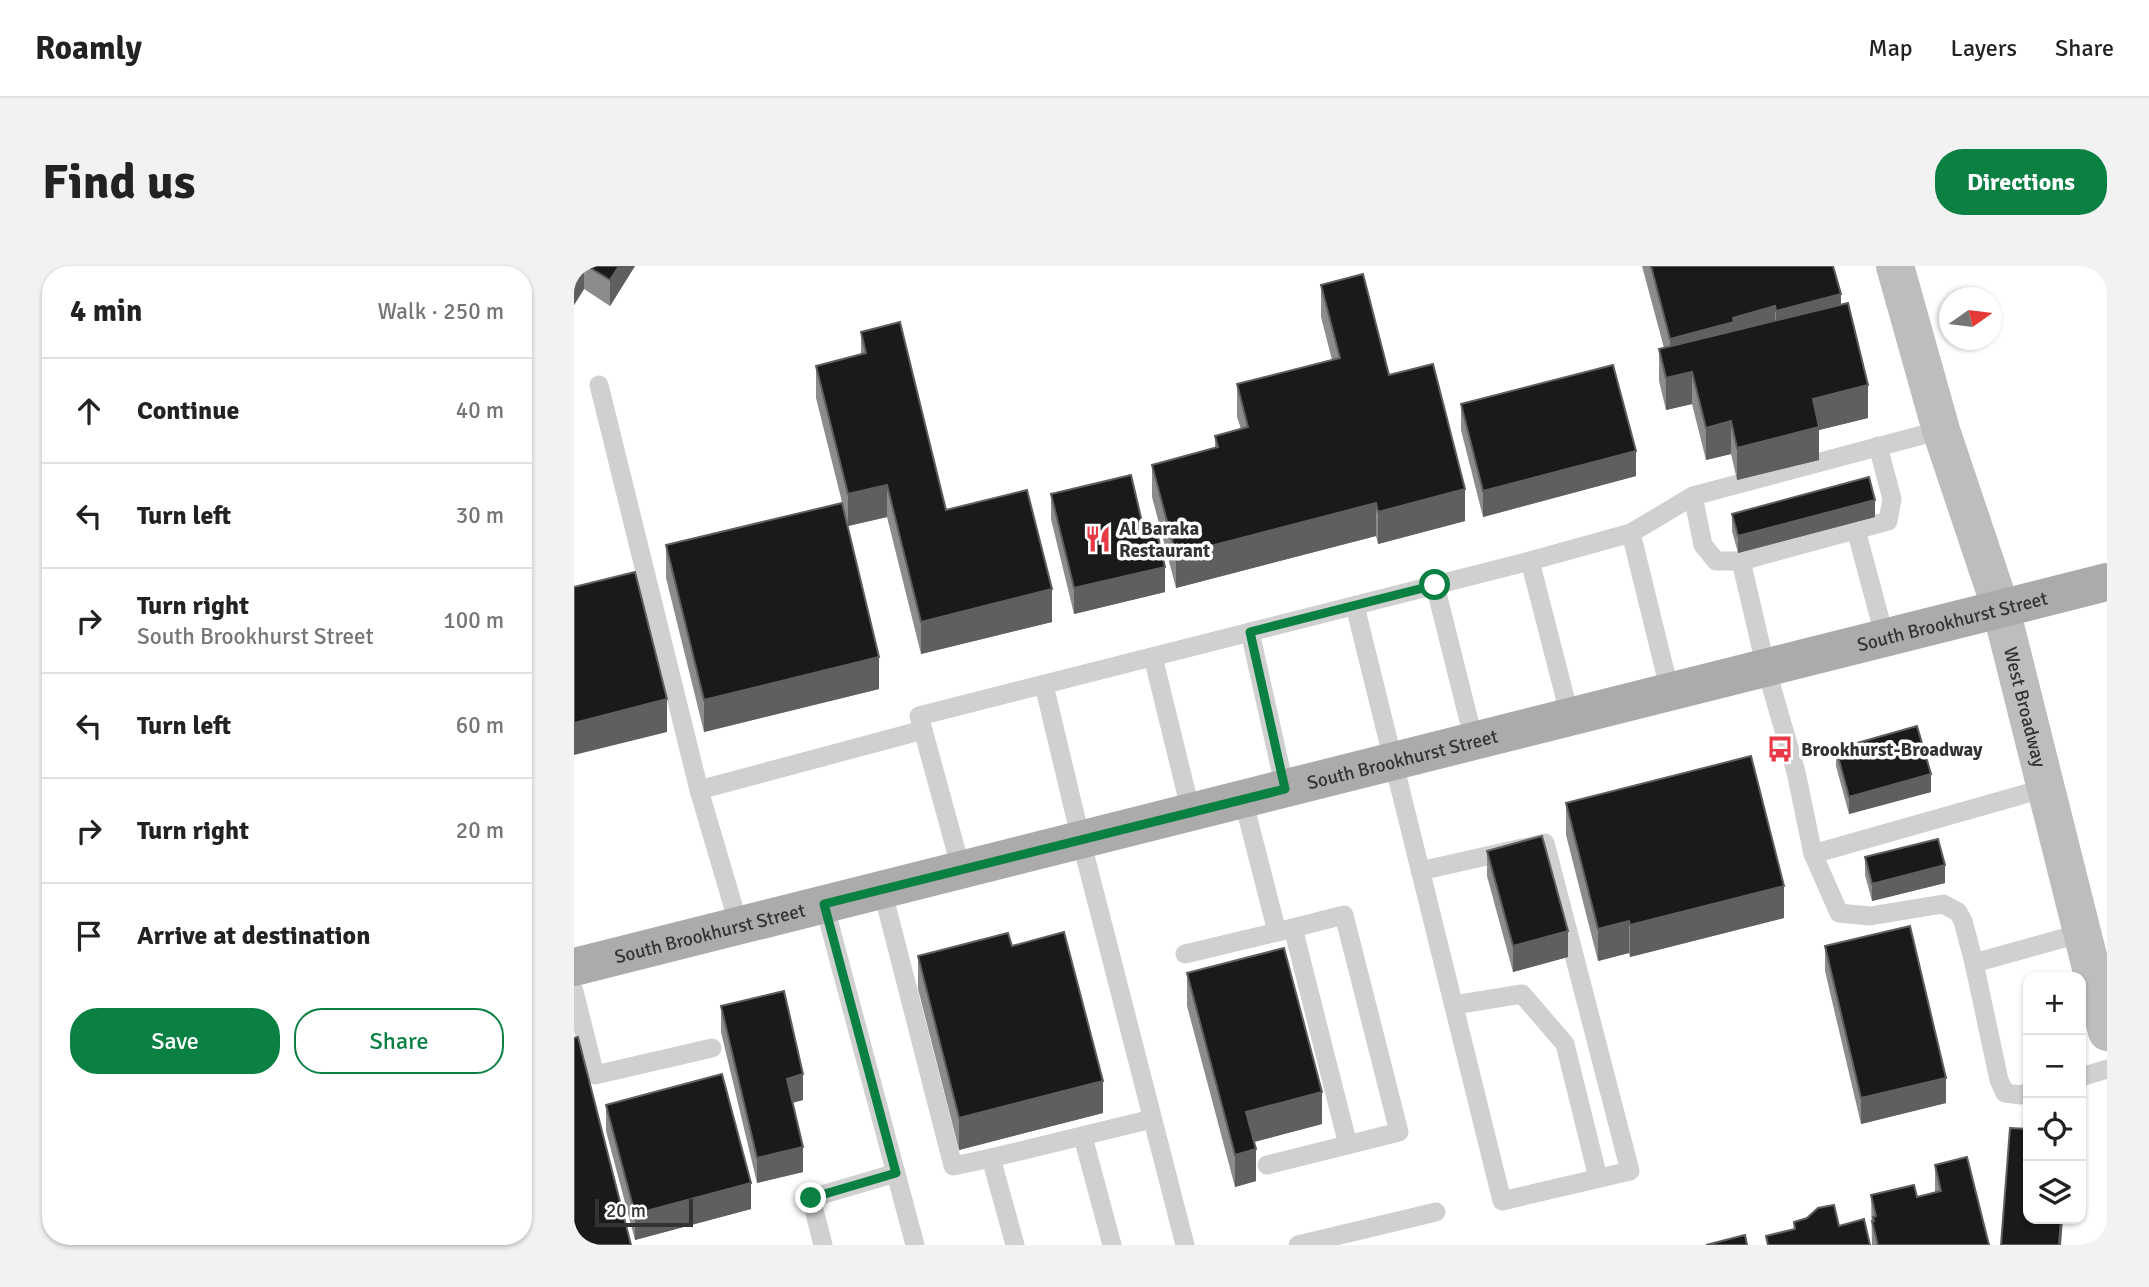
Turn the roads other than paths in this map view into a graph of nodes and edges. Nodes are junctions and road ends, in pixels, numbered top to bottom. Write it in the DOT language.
graph roads {
  1 [pos="1895,266"];
  2 [pos="599,385"];
  3 [pos="1941,430"];
  4 [pos="1878,446"];
  5 [pos="1693,496"];
  6 [pos="1856,530"];
  7 [pos="1631,533"];
  8 [pos="1530,561"];
  9 [pos="1741,561"];
  10 [pos="2107,582"];
  11 [pos="1435,585"];
  12 [pos="1355,606"];
  13 [pos="2001,609"];
  14 [pos="1250,632"];
  15 [pos="1885,638"];
  16 [pos="1153,657"];
  17 [pos="1766,668"];
  18 [pos="1044,685"];
  19 [pos="1670,692"];
  20 [pos="1570,717"];
  21 [pos="923,730"];
  22 [pos="1474,741"];
  23 [pos="1394,762"];
  24 [pos="2046,788"];
  25 [pos="1285,789"];
  26 [pos="699,790"];
  27 [pos="1243,799"];
  28 [pos="1191,812"];
  29 [pos="1081,840"];
  30 [pos="1813,854"];
  31 [pos="961,869"];
  32 [pos="1420,871"];
  33 [pos="882,889"];
  34 [pos="824,904"];
  35 [pos="739,926"];
  36 [pos="1285,930"];
  37 [pos="2082,933"];
  38 [pos="1185,954"];
  39 [pos="1974,963"];
  40 [pos="574,967"];
  41 [pos="574,991"];
  42 [pos="1454,1005"];
  43 [pos="2107,1032"];
  44 [pos="712,1048"];
  45 [pos="2107,1069"];
  46 [pos="2086,1075"];
  47 [pos="2023,1094"];
  48 [pos="1152,1119"];
  49 [pos="1083,1137"];
  50 [pos="1348,1145"];
  51 [pos="991,1158"];
  52 [pos="1267,1165"];
  53 [pos="896,1173"];
  54 [pos="1598,1178"];
  55 [pos="1436,1212"];
  56 [pos="823,1245"];
  57 [pos="915,1245"];
  58 [pos="1015,1245"];
  59 [pos="1112,1245"];
  60 [pos="1185,1245"];
  61 [pos="1298,1245"];
  1 -- 3 [label="main road, West Broadway"];
  2 -- 26 [label="lane"];
  3 -- 4 [label="lane"];
  3 -- 13 [label="main road, West Broadway"];
  4 -- 5 [label="lane"];
  4 -- 6 [label="lane"];
  5 -- 7 [label="lane"];
  5 -- 9 [label="lane"];
  6 -- 9 [label="lane"];
  6 -- 15 [label="lane"];
  7 -- 8 [label="lane"];
  7 -- 19 [label="lane"];
  8 -- 11 [label="lane"];
  8 -- 20 [label="lane"];
  9 -- 17 [label="lane"];
  10 -- 13 [label="main road, South Brookhurst Street"];
  11 -- 12 [label="lane"];
  11 -- 22 [label="lane"];
  12 -- 14 [label="lane"];
  12 -- 23 [label="lane"];
  13 -- 15 [label="main road, South Brookhurst Street"];
  13 -- 24 [label="main road, West Broadway"];
  14 -- 16 [label="lane"];
  14 -- 25 [label="lane"];
  15 -- 17 [label="main road, South Brookhurst Street"];
  16 -- 18 [label="lane"];
  16 -- 28 [label="lane"];
  17 -- 19 [label="main road, South Brookhurst Street"];
  17 -- 30 [label="lane"];
  18 -- 21 [label="lane"];
  18 -- 29 [label="lane"];
  19 -- 20 [label="main road, South Brookhurst Street"];
  20 -- 22 [label="main road, South Brookhurst Street"];
  21 -- 26 [label="lane"];
  21 -- 31 [label="lane"];
  22 -- 23 [label="main road, South Brookhurst Street"];
  23 -- 25 [label="main road, South Brookhurst Street"];
  23 -- 32 [label="lane"];
  24 -- 30 [label="lane"];
  24 -- 37 [label="main road, West Broadway"];
  25 -- 27 [label="main road, South Brookhurst Street"];
  26 -- 35 [label="lane"];
  27 -- 28 [label="main road, South Brookhurst Street"];
  27 -- 36 [label="lane"];
  28 -- 29 [label="main road, South Brookhurst Street"];
  29 -- 31 [label="main road, South Brookhurst Street"];
  29 -- 48 [label="lane"];
  30 -- 39 [label="lane"];
  31 -- 33 [label="main road, South Brookhurst Street"];
  32 -- 42 [label="lane"];
  32 -- 54 [label="lane"];
  33 -- 34 [label="main road, South Brookhurst Street"];
  33 -- 51 [label="lane"];
  34 -- 35 [label="main road, South Brookhurst Street"];
  34 -- 53 [label="lane"];
  35 -- 40 [label="main road, South Brookhurst Street"];
  36 -- 38 [label="lane"];
  36 -- 50 [label="lane"];
  36 -- 50 [label="lane"];
  37 -- 39 [label="lane"];
  37 -- 43 [label="main road, West Broadway"];
  39 -- 47 [label="lane"];
  41 -- 44 [label="lane"];
  42 -- 54 [label="lane"];
  42 -- 54 [label="lane"];
  45 -- 46 [label="lane"];
  48 -- 49 [label="lane"];
  48 -- 60 [label="lane"];
  49 -- 51 [label="lane"];
  49 -- 59 [label="lane"];
  50 -- 52 [label="lane"];
  51 -- 58 [label="lane"];
  53 -- 56 [label="lane"];
  53 -- 57 [label="lane"];
  55 -- 61 [label="lane"];
}
